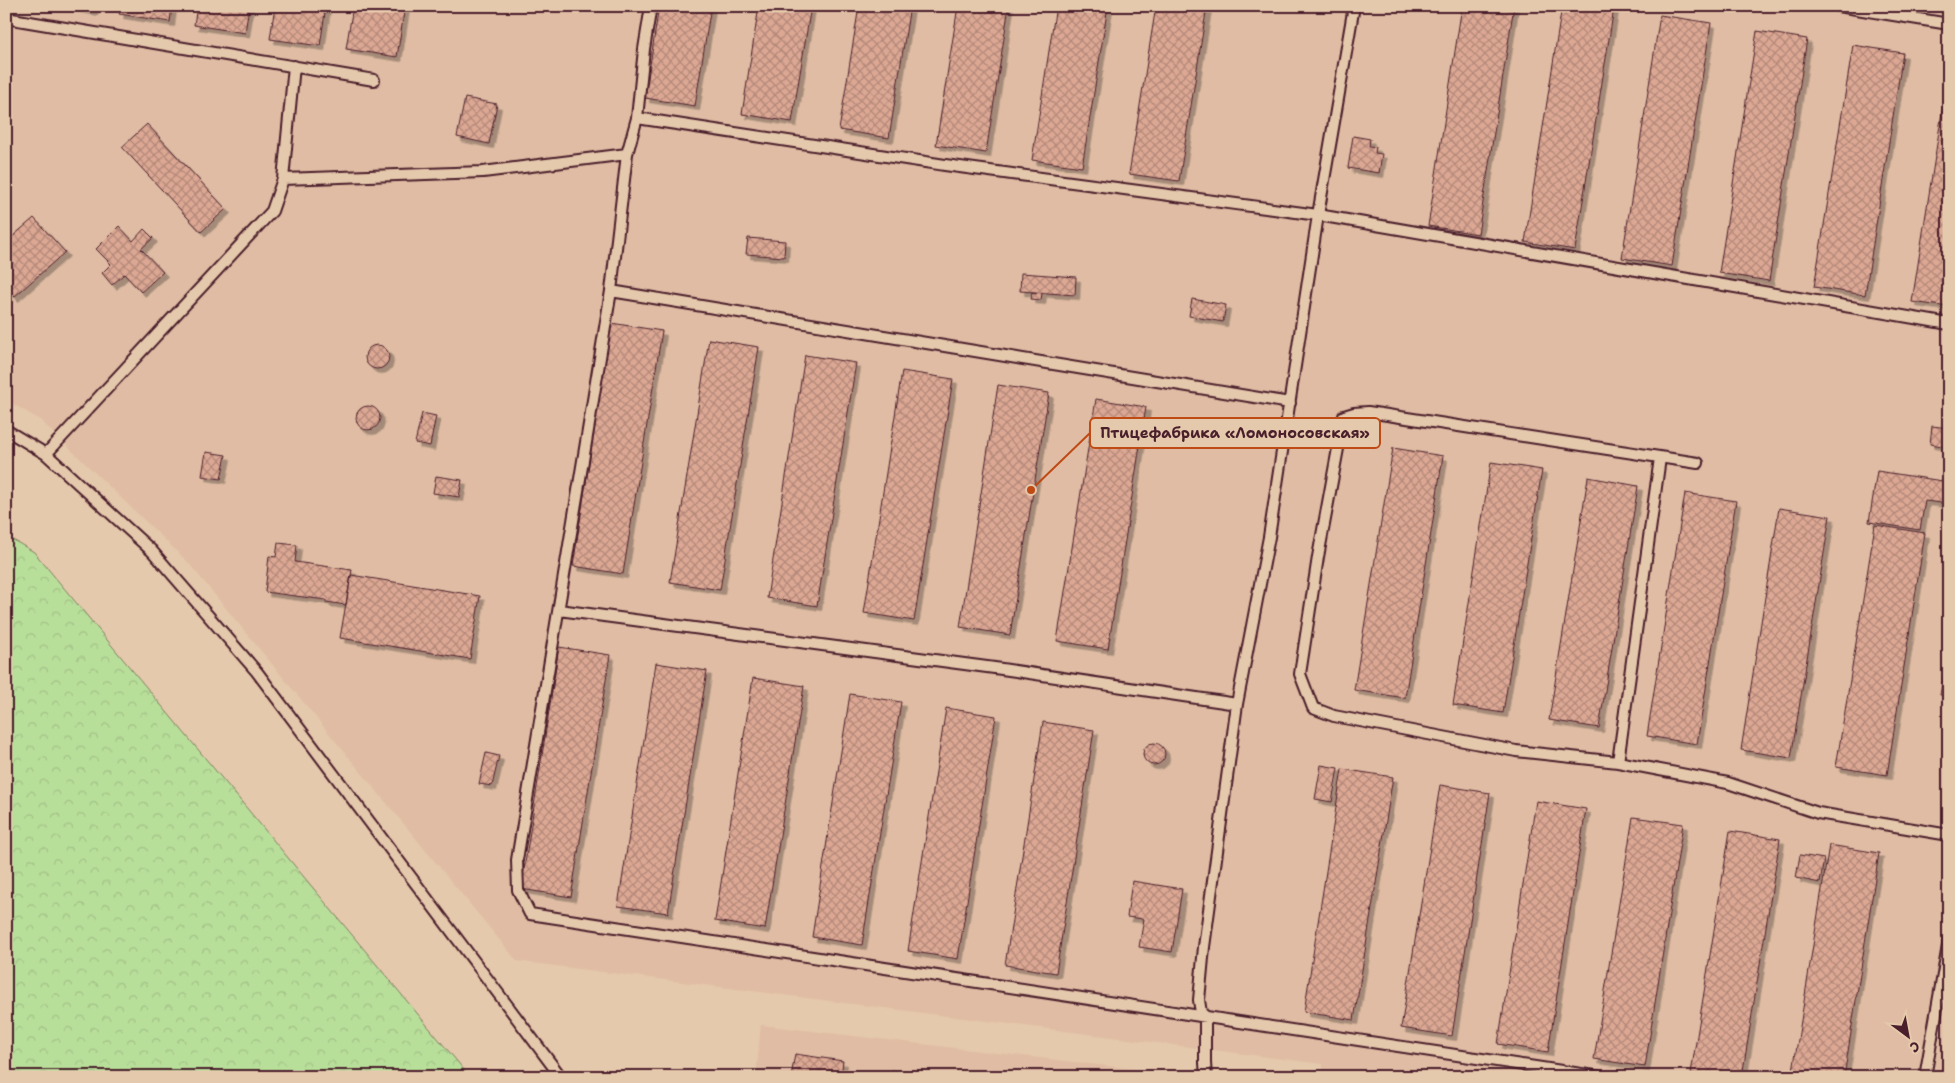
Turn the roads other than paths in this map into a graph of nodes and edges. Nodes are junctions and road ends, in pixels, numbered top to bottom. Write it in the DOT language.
graph roads {
  1 [pos="651,6"];
  2 [pos="1354,6"];
  3 [pos="1838,6"];
  4 [pos="6,18"];
  5 [pos="1949,24"];
  6 [pos="294,66"];
  7 [pos="374,80"];
  8 [pos="637,118"];
  9 [pos="627,154"];
  10 [pos="283,179"];
  11 [pos="1318,215"];
  12 [pos="611,291"];
  13 [pos="1949,324"];
  14 [pos="1290,403"];
  15 [pos="6,430"];
  16 [pos="46,454"];
  17 [pos="1660,458"];
  18 [pos="1698,463"];
  19 [pos="559,610"];
  20 [pos="1238,704"];
  21 [pos="1618,762"];
  22 [pos="1949,835"];
  23 [pos="1949,940"];
  24 [pos="1205,1016"];
  25 [pos="561,1077"];
  26 [pos="1206,1077"];
  27 [pos="1601,1077"];
  28 [pos="1925,1077"];
  1 -- 8 [label="lane"];
  2 -- 11 [label="lane"];
  3 -- 5 [label="lane"];
  4 -- 6 [label="lane"];
  6 -- 7 [label="lane"];
  6 -- 10 [label="lane"];
  8 -- 9 [label="lane"];
  8 -- 11 [label="lane"];
  9 -- 10 [label="lane"];
  9 -- 12 [label="lane"];
  10 -- 16 [label="lane"];
  11 -- 13 [label="lane"];
  11 -- 14 [label="lane"];
  12 -- 14 [label="lane"];
  12 -- 19 [label="lane"];
  14 -- 20 [label="lane"];
  15 -- 16 [label="lane"];
  16 -- 25 [label="lane"];
  17 -- 18 [label="lane"];
  17 -- 21 [label="lane"];
  17 -- 21 [label="lane"];
  19 -- 20 [label="lane"];
  19 -- 24 [label="lane"];
  20 -- 24 [label="lane"];
  21 -- 22 [label="lane"];
  23 -- 28 [label="lane"];
  24 -- 26 [label="lane"];
  24 -- 27 [label="lane"];
}
